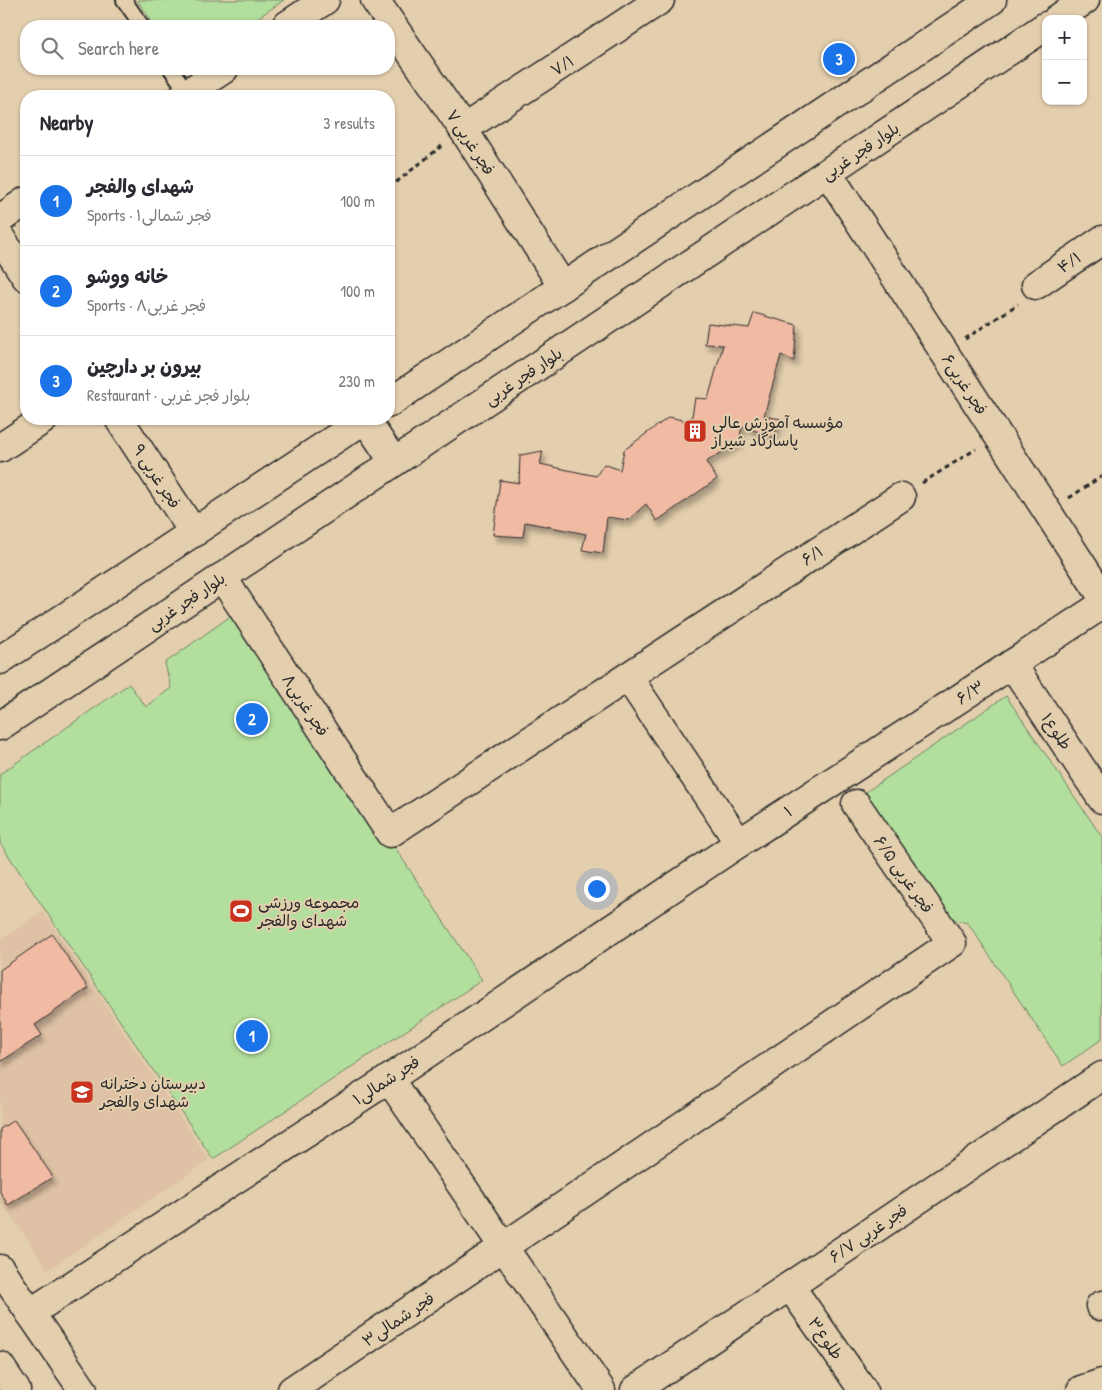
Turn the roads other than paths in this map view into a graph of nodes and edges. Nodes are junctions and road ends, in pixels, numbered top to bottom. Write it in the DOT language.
graph roads {
  1 [pos="124,0"];
  2 [pos="325,0"];
  3 [pos="375,0"];
  4 [pos="660,0"];
  5 [pos="992,0"];
  6 [pos="1085,0"];
  7 [pos="1063,15"];
  8 [pos="138,20"];
  9 [pos="295,20"];
  10 [pos="389,20"];
  11 [pos="395,29"];
  12 [pos="1042,29"];
  13 [pos="174,75"];
  14 [pos="215,75"];
  15 [pos="182,90"];
  16 [pos="192,90"];
  17 [pos="464,129"];
  18 [pos="828,173"];
  19 [pos="20,205"];
  20 [pos="0,219"];
  21 [pos="0,237"];
  22 [pos="1102,240"];
  23 [pos="20,268"];
  24 [pos="1036,285"];
  25 [pos="563,287"];
  26 [pos="395,399"];
  27 [pos="35,425"];
  28 [pos="124,425"];
  29 [pos="356,425"];
  30 [pos="369,425"];
  31 [pos="0,448"];
  32 [pos="394,462"];
  33 [pos="901,497"];
  34 [pos="194,533"];
  35 [pos="222,577"];
  36 [pos="1102,596"];
  37 [pos="1102,605"];
  38 [pos="0,660"];
  39 [pos="1012,664"];
  40 [pos="628,677"];
  41 [pos="0,726"];
  42 [pos="837,778"];
  43 [pos="1102,799"];
  44 [pos="856,804"];
  45 [pos="390,833"];
  46 [pos="739,843"];
  47 [pos="952,943"];
  48 [pos="1102,1076"];
  49 [pos="389,1079"];
  50 [pos="503,1247"];
  51 [pos="0,1269"];
  52 [pos="790,1286"];
  53 [pos="30,1313"];
  54 [pos="0,1366"];
  55 [pos="1102,1383"];
  56 [pos="16,1390"];
  57 [pos="83,1390"];
  58 [pos="292,1390"];
  59 [pos="601,1390"];
  60 [pos="635,1390"];
  61 [pos="863,1390"];
  62 [pos="1081,1390"];
  1 -- 8 [label="lane"];
  2 -- 9 [label="street"];
  3 -- 10 [label="street, ۷ فجر غربی"];
  4 -- 17 [label="street, ۷/۱"];
  5 -- 25 [label="street"];
  6 -- 7 [label="street"];
  11 -- 17 [label="street, ۷ فجر غربی"];
  12 -- 18 [label="street, بلوار فجر غربی"];
  13 -- 15 [label="lane"];
  14 -- 16 [label="street"];
  17 -- 25 [label="street, ۷ فجر غربی"];
  18 -- 32 [label="street, بلوار فجر غربی"];
  18 -- 36 [label="street, فجر غربی۶"];
  19 -- 20 [label="street"];
  21 -- 23 [label="street"];
  22 -- 24 [label="street, ۴/۱"];
  25 -- 26 [label="street"];
  27 -- 31 [label="street"];
  28 -- 34 [label="street, ۹ فجر غربی"];
  29 -- 34 [label="street"];
  30 -- 32 [label="street"];
  32 -- 35 [label="street, بلوار فجر غربی"];
  33 -- 40 [label="street, ۶/۱"];
  34 -- 38 [label="street"];
  35 -- 41 [label="street, بلوار فجر غربی"];
  35 -- 45 [label="street, فجر غربی۸"];
  37 -- 39 [label="street, ۶/۳"];
  39 -- 42 [label="street, ۶/۳"];
  39 -- 43 [label="street, طلوع۱"];
  40 -- 45 [label="street, ۶/۱"];
  40 -- 46 [label="street"];
  42 -- 46 [label="street, ۱"];
  44 -- 47 [label="street, ۶/۵ فجر غربی"];
  46 -- 49 [label="street, فجر شمالی۱"];
  47 -- 50 [label="street, فجر شمالی۳"];
  48 -- 52 [label="street, ۶/۷ فجر غربی"];
  49 -- 50 [label="street"];
  49 -- 53 [label="street, فجر شمالی۱"];
  50 -- 58 [label="street, فجر شمالی۳"];
  50 -- 59 [label="street"];
  51 -- 53 [label="street"];
  52 -- 60 [label="street, ۶/۷ فجر غربی"];
  52 -- 61 [label="street, طلوع۳"];
  53 -- 57 [label="street"];
  54 -- 56 [label="street"];
  55 -- 62 [label="street"];
}
